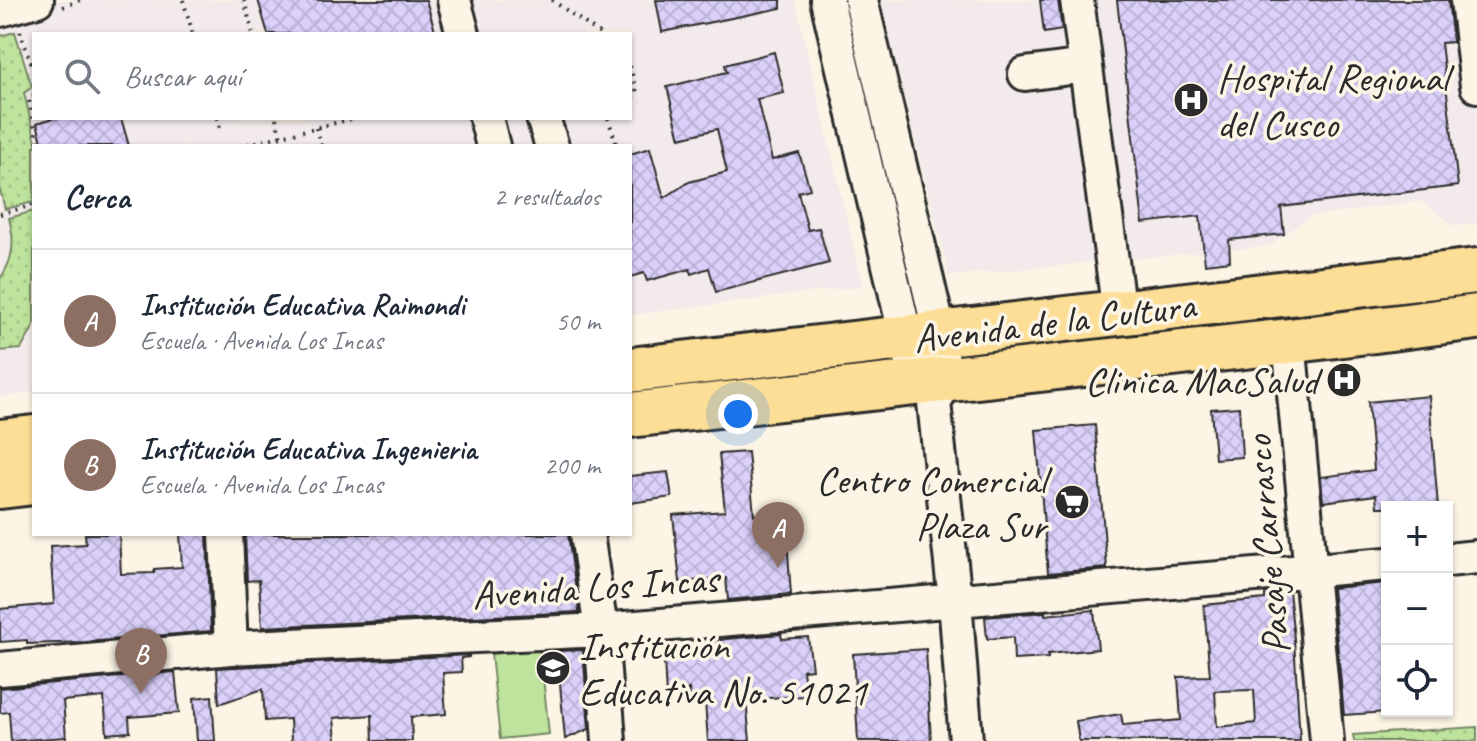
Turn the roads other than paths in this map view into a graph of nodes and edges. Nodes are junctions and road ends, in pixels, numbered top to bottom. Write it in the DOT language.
graph roads {
  1 [pos="454,0"];
  2 [pos="827,0"];
  3 [pos="861,0"];
  4 [pos="1077,0"];
  5 [pos="1467,0"];
  6 [pos="462,32"];
  7 [pos="1085,66"];
  8 [pos="1025,74"];
  9 [pos="1477,86"];
  10 [pos="486,120"];
  11 [pos="544,120"];
  12 [pos="492,144"];
  13 [pos="551,144"];
  14 [pos="1477,271"];
  15 [pos="1119,313"];
  16 [pos="1477,317"];
  17 [pos="924,337"];
  18 [pos="1289,341"];
  19 [pos="632,370"];
  20 [pos="932,389"];
  21 [pos="632,415"];
  22 [pos="32,438"];
  23 [pos="0,442"];
  24 [pos="32,482"];
  25 [pos="0,486"];
  26 [pos="226,536"];
  27 [pos="587,536"];
  28 [pos="1477,557"];
  29 [pos="1453,559"];
  30 [pos="1381,564"];
  31 [pos="1310,570"];
  32 [pos="955,601"];
  33 [pos="601,630"];
  34 [pos="231,648"];
  35 [pos="0,669"];
  36 [pos="609,741"];
  37 [pos="966,741"];
  38 [pos="1327,741"];
  1 -- 6 [label="street"];
  2 -- 17 [label="street"];
  3 -- 17 [label="street"];
  4 -- 7 [label="street"];
  5 -- 9 [label="street"];
  7 -- 8 [label="street"];
  7 -- 15 [label="street"];
  10 -- 12 [label="street"];
  11 -- 13 [label="street"];
  14 -- 15 [label="highway, Avenida de la Cultura"];
  15 -- 17 [label="highway, Avenida de la Cultura"];
  16 -- 18 [label="highway, Avenida de la Cultura"];
  17 -- 19 [label="highway, Avenida de la Cultura"];
  17 -- 20 [label="street"];
  18 -- 20 [label="highway, Avenida de la Cultura"];
  18 -- 31 [label="street, Pasaje Carrasco"];
  20 -- 21 [label="highway, Avenida de la Cultura"];
  20 -- 32 [label="street"];
  22 -- 23 [label="highway"];
  24 -- 25 [label="highway"];
  26 -- 34 [label="street"];
  27 -- 33 [label="street"];
  28 -- 29 [label="street"];
  30 -- 31 [label="street, Avenida Los Incas"];
  31 -- 32 [label="street, Avenida Los Incas"];
  31 -- 38 [label="street, Pasaje Carrasco"];
  32 -- 33 [label="street, Avenida Los Incas"];
  32 -- 37 [label="street"];
  33 -- 34 [label="street, Avenida Los Incas"];
  33 -- 36 [label="street"];
  34 -- 35 [label="street, Avenida Los Incas"];
}
